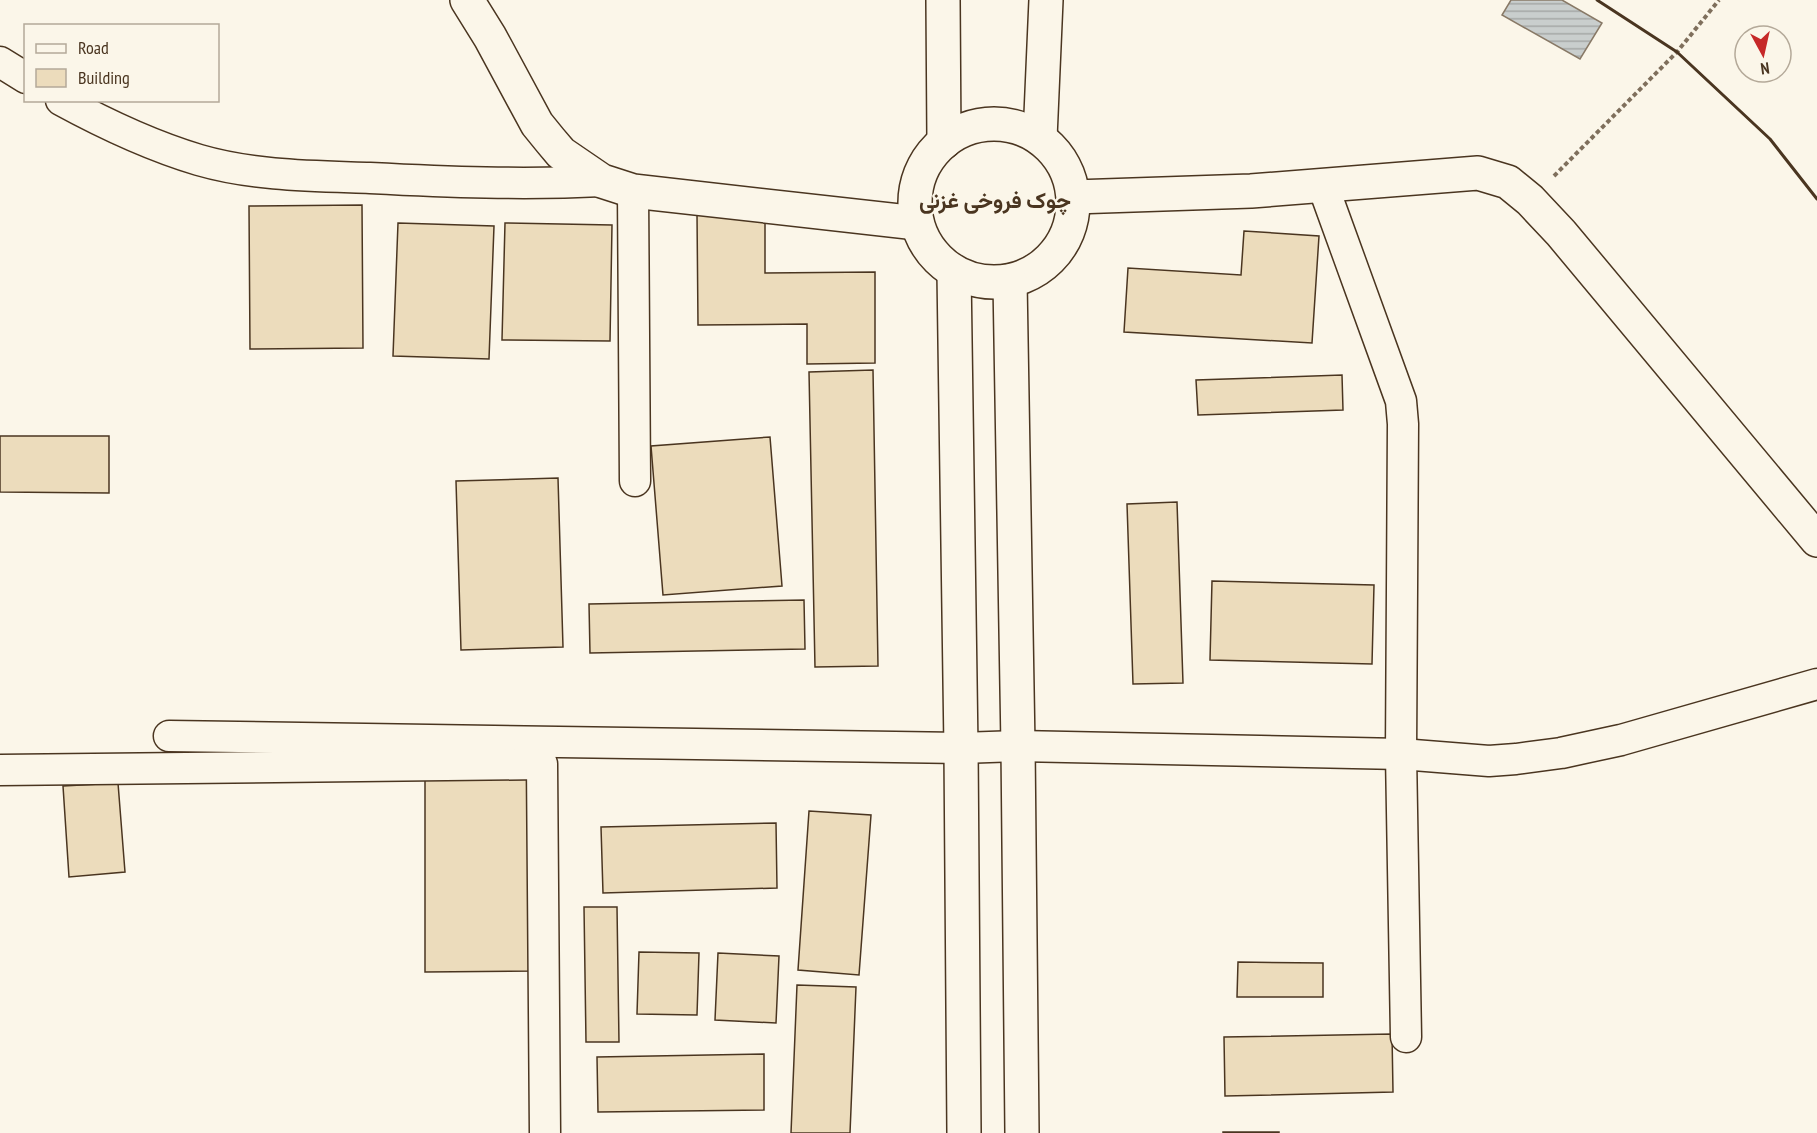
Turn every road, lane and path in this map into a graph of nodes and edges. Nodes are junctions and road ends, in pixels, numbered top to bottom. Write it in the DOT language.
graph roads {
  1 [pos="467,0"];
  2 [pos="943,0"];
  3 [pos="1046,0"];
  4 [pos="1719,0"];
  5 [pos="0,62"];
  6 [pos="24,77"];
  7 [pos="66,102"];
  8 [pos="1040,138"];
  9 [pos="944,142"];
  10 [pos="602,181"];
  11 [pos="1323,186"];
  12 [pos="633,191"];
  13 [pos="1074,197"];
  14 [pos="1530,200"];
  15 [pos="917,223"];
  16 [pos="954,272"];
  17 [pos="1010,281"];
  18 [pos="635,481"];
  19 [pos="1817,540"];
  20 [pos="1817,684"];
  21 [pos="169,736"];
  22 [pos="1018,746"];
  23 [pos="961,748"];
  24 [pos="1401,754"];
  25 [pos="0,770"];
  26 [pos="1406,1037"];
  27 [pos="545,1133"];
  28 [pos="964,1133"];
  29 [pos="1022,1133"];
  1 -- 10 [label="street"];
  2 -- 9 [label="street"];
  3 -- 8 [label="street"];
  4 -- 14 [label="path"];
  5 -- 6 [label="street"];
  7 -- 10 [label="street"];
  8 -- 9 [label="street"];
  8 -- 13 [label="street"];
  9 -- 15 [label="street"];
  10 -- 12 [label="street"];
  11 -- 13 [label="street"];
  11 -- 14 [label="street"];
  11 -- 24 [label="street"];
  12 -- 15 [label="street"];
  12 -- 18 [label="street"];
  13 -- 17 [label="street"];
  14 -- 19 [label="street"];
  15 -- 16 [label="street"];
  16 -- 17 [label="street"];
  16 -- 23 [label="street"];
  17 -- 22 [label="street"];
  20 -- 24 [label="street"];
  21 -- 23 [label="street"];
  22 -- 23 [label="street"];
  22 -- 24 [label="street"];
  22 -- 29 [label="street"];
  23 -- 28 [label="street"];
  24 -- 26 [label="street"];
  25 -- 27 [label="street"];
}
